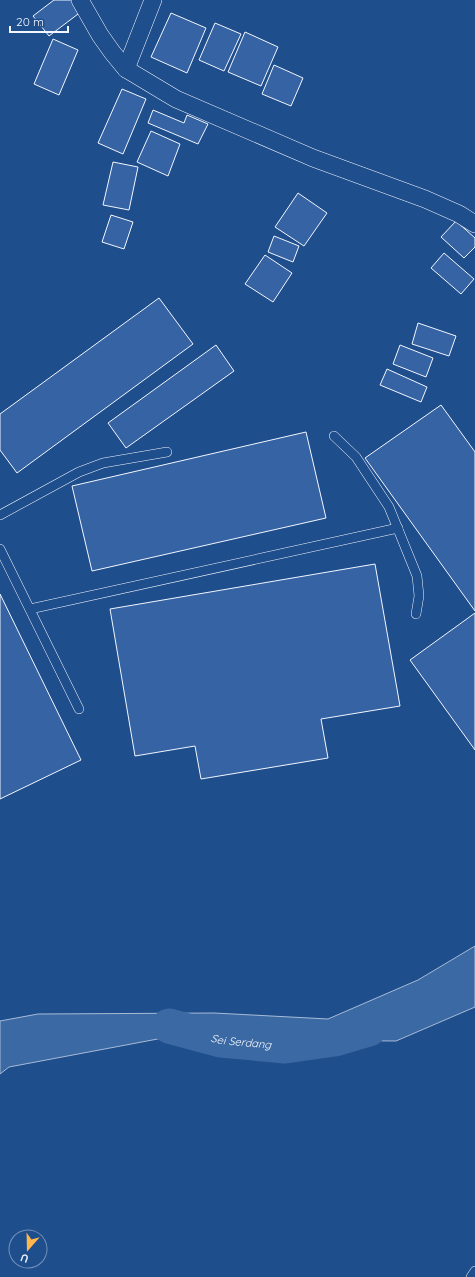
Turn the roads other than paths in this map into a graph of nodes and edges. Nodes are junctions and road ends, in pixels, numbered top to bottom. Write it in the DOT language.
graph roads {
  1 [pos="80,0"];
  2 [pos="153,0"];
  3 [pos="126,69"];
  4 [pos="475,224"];
  5 [pos="334,436"];
  6 [pos="167,452"];
  7 [pos="0,515"];
  8 [pos="398,528"];
  9 [pos="0,549"];
  10 [pos="30,609"];
  11 [pos="416,614"];
  12 [pos="79,709"];
  13 [pos="475,1271"];
  14 [pos="471,1277"];
  1 -- 3 [label="street"];
  2 -- 3 [label="street"];
  3 -- 4 [label="street"];
  5 -- 8 [label="lane"];
  6 -- 7 [label="lane"];
  8 -- 10 [label="lane"];
  8 -- 11 [label="lane"];
  9 -- 10 [label="lane"];
  10 -- 12 [label="lane"];
  13 -- 14 [label="lane"];
}
